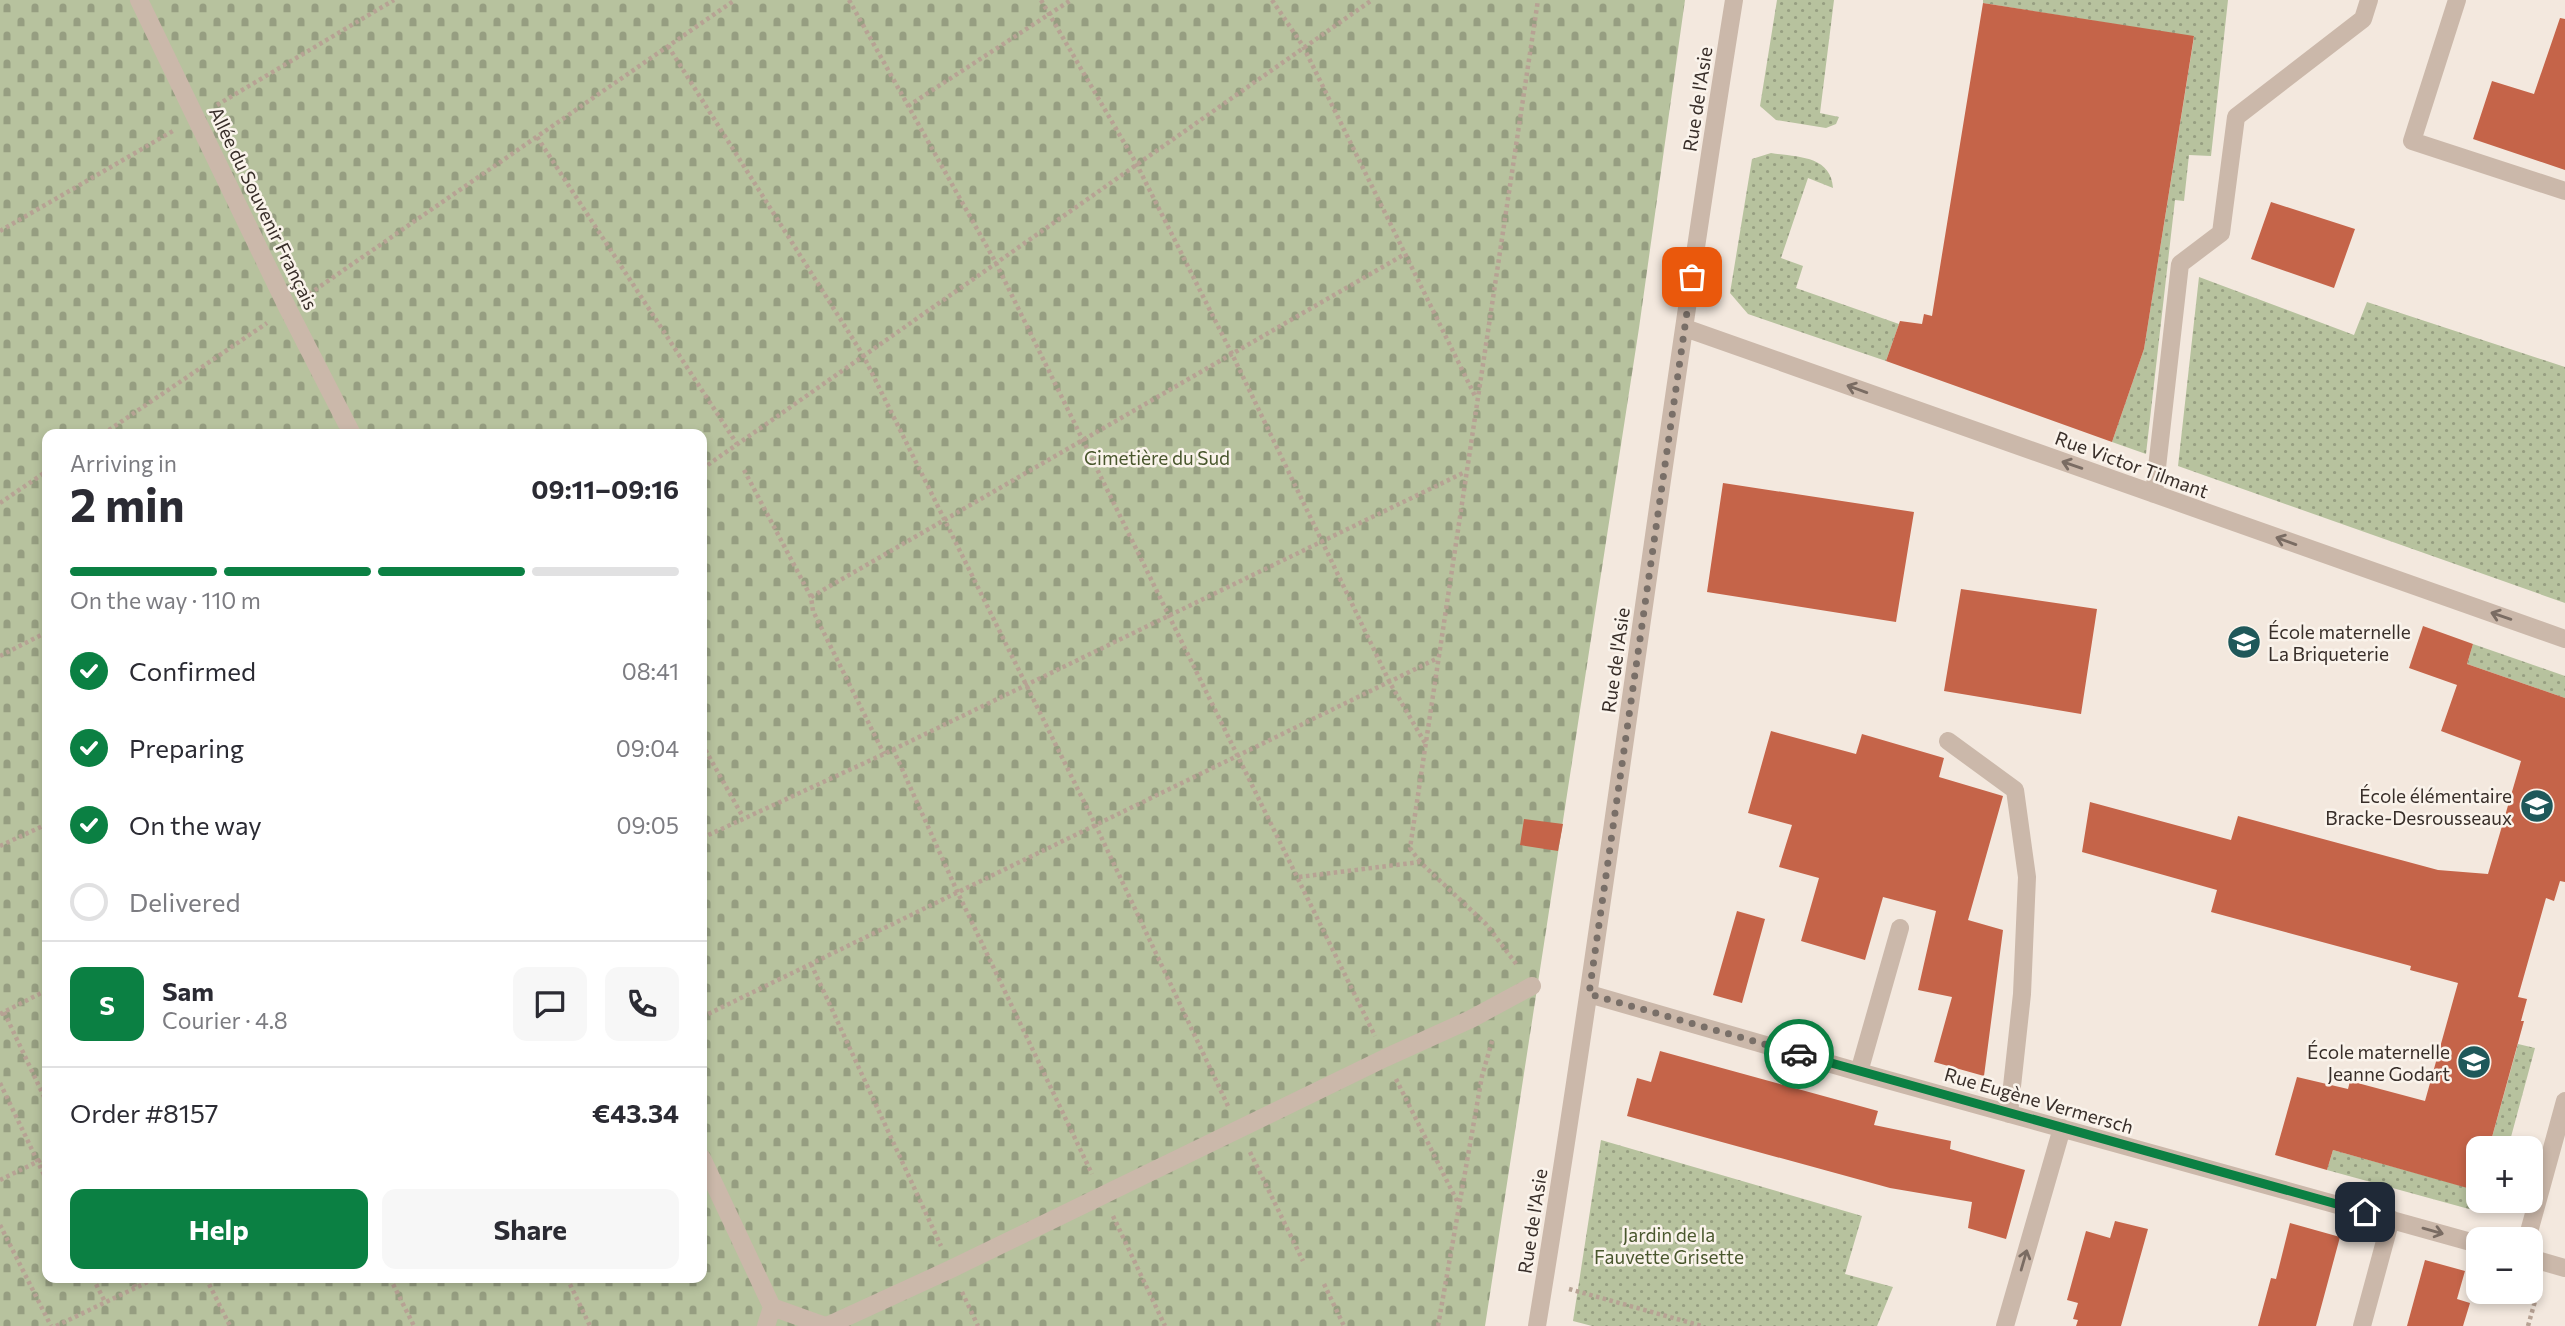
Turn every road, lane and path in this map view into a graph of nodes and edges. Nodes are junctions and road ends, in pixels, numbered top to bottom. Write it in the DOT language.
graph roads {
  1 [pos="139,0"];
  2 [pos="735,0"];
  3 [pos="849,0"];
  4 [pos="1041,0"];
  5 [pos="1071,0"];
  6 [pos="1272,0"];
  7 [pos="1372,0"];
  8 [pos="1538,0"];
  9 [pos="1734,0"];
  10 [pos="2369,0"];
  11 [pos="2457,0"];
  12 [pos="1049,15"];
  13 [pos="668,46"];
  14 [pos="1303,46"];
  15 [pos="908,106"];
  16 [pos="537,137"];
  17 [pos="1136,163"];
  18 [pos="2565,191"];
  19 [pos="1405,254"];
  20 [pos="996,262"];
  21 [pos="288,309"];
  22 [pos="1685,328"];
  23 [pos="1231,354"];
  24 [pos="863,355"];
  25 [pos="1476,398"];
  26 [pos="110,429"];
  27 [pos="349,429"];
  28 [pos="1082,441"];
  29 [pos="737,444"];
  30 [pos="707,465"];
  31 [pos="744,470"];
  32 [pos="1466,471"];
  33 [pos="42,474"];
  34 [pos="2154,494"];
  35 [pos="0,503"];
  36 [pos="944,520"];
  37 [pos="1320,541"];
  38 [pos="810,597"];
  39 [pos="1169,615"];
  40 [pos="42,635"];
  41 [pos="2565,639"];
  42 [pos="0,656"];
  43 [pos="1439,658"];
  44 [pos="1390,682"];
  45 [pos="1025,686"];
  46 [pos="1948,741"];
  47 [pos="1425,743"];
  48 [pos="893,749"];
  49 [pos="707,753"];
  50 [pos="884,754"];
  51 [pos="1238,754"];
  52 [pos="743,817"];
  53 [pos="1095,824"];
  54 [pos="42,826"];
  55 [pos="707,835"];
  56 [pos="0,846"];
  57 [pos="1420,862"];
  58 [pos="1299,877"];
  59 [pos="957,891"];
  60 [pos="1900,928"];
  61 [pos="810,964"];
  62 [pos="1532,986"];
  63 [pos="42,993"];
  64 [pos="1589,994"];
  65 [pos="2,1013"];
  66 [pos="707,1015"];
  67 [pos="1493,1037"];
  68 [pos="1385,1058"];
  69 [pos="1858,1072"];
  70 [pos="0,1083"];
  71 [pos="42,1092"];
  72 [pos="2565,1101"];
  73 [pos="2009,1114"];
  74 [pos="2062,1128"];
  75 [pos="1239,1130"];
  76 [pos="42,1160"];
  77 [pos="38,1162"];
  78 [pos="707,1169"];
  79 [pos="42,1170"];
  80 [pos="0,1180"];
  81 [pos="1102,1194"];
  82 [pos="1458,1203"];
  83 [pos="2391,1219"];
  84 [pos="0,1225"];
  85 [pos="2530,1227"];
  86 [pos="2466,1241"];
  87 [pos="1303,1261"];
  88 [pos="2543,1262"];
  89 [pos="2565,1268"];
  90 [pos="951,1269"];
  91 [pos="1544,1282"];
  92 [pos="96,1283"];
  93 [pos="133,1283"];
  94 [pos="144,1283"];
  95 [pos="208,1283"];
  96 [pos="392,1283"];
  97 [pos="569,1283"];
  98 [pos="1324,1284"];
  99 [pos="135,1287"];
  100 [pos="105,1302"];
  101 [pos="2531,1304"];
  102 [pos="772,1307"];
  103 [pos="51,1326"];
  104 [pos="56,1326"];
  105 [pos="230,1326"];
  106 [pos="414,1326"];
  107 [pos="590,1326"];
  108 [pos="766,1326"];
  109 [pos="826,1326"];
  110 [pos="978,1326"];
  111 [pos="1165,1326"];
  112 [pos="1343,1326"];
  113 [pos="1438,1326"];
  114 [pos="1537,1326"];
  115 [pos="1702,1326"];
  116 [pos="2005,1326"];
  117 [pos="2362,1326"];
  118 [pos="2528,1326"];
  1 -- 21 [label="street, Allée du Souvenir Français"];
  2 -- 13 [label="path"];
  3 -- 15 [label="path"];
  4 -- 12 [label="path"];
  5 -- 12 [label="path"];
  6 -- 14 [label="path"];
  7 -- 14 [label="path"];
  8 -- 25 [label="path"];
  9 -- 22 [label="street, Rue de l'Asie"];
  10 -- 34 [label="street"];
  11 -- 18 [label="street"];
  12 -- 15 [label="path"];
  12 -- 17 [label="path"];
  13 -- 16 [label="path"];
  13 -- 24 [label="path"];
  14 -- 17 [label="path"];
  14 -- 19 [label="path"];
  15 -- 20 [label="path"];
  16 -- 21 [label="path"];
  16 -- 29 [label="path"];
  17 -- 20 [label="path"];
  17 -- 23 [label="path"];
  19 -- 23 [label="path"];
  19 -- 25 [label="path"];
  20 -- 24 [label="path"];
  20 -- 28 [label="path"];
  21 -- 26 [label="path"];
  21 -- 27 [label="street, Allée du Souvenir Français"];
  34 -- 22 [label="street, Rue Victor Tilmant, one-way"];
  22 -- 64 [label="street, Rue de l'Asie"];
  23 -- 28 [label="path"];
  23 -- 37 [label="path"];
  24 -- 29 [label="path"];
  24 -- 36 [label="path"];
  25 -- 32 [label="path"];
  28 -- 36 [label="path"];
  28 -- 39 [label="path"];
  29 -- 30 [label="path"];
  31 -- 38 [label="path"];
  32 -- 37 [label="path"];
  32 -- 43 [label="path"];
  33 -- 35 [label="path"];
  41 -- 34 [label="street, Rue Victor Tilmant, one-way"];
  36 -- 38 [label="path"];
  36 -- 45 [label="path"];
  37 -- 39 [label="path"];
  37 -- 44 [label="path"];
  38 -- 50 [label="path"];
  39 -- 45 [label="path"];
  39 -- 51 [label="path"];
  40 -- 42 [label="path"];
  43 -- 44 [label="path"];
  43 -- 47 [label="path"];
  44 -- 47 [label="path"];
  44 -- 51 [label="path"];
  45 -- 48 [label="path"];
  45 -- 53 [label="path"];
  46 -- 73 [label="street"];
  47 -- 57 [label="path"];
  48 -- 50 [label="path"];
  48 -- 59 [label="path"];
  49 -- 52 [label="path"];
  50 -- 52 [label="path"];
  51 -- 53 [label="path"];
  51 -- 58 [label="path"];
  52 -- 55 [label="path"];
  53 -- 59 [label="path"];
  53 -- 75 [label="path"];
  54 -- 56 [label="path"];
  57 -- 58 [label="path"];
  57 -- 62 [label="path"];
  58 -- 68 [label="path"];
  59 -- 61 [label="path"];
  59 -- 81 [label="path"];
  60 -- 69 [label="street"];
  61 -- 66 [label="path"];
  61 -- 90 [label="path"];
  62 -- 68 [label="street"];
  63 -- 65 [label="path"];
  64 -- 69 [label="street, Rue Eugène Vermersch"];
  64 -- 91 [label="street, Rue de l'Asie"];
  65 -- 71 [label="path"];
  67 -- 82 [label="path"];
  68 -- 75 [label="street"];
  68 -- 82 [label="path"];
  69 -- 73 [label="street, Rue Eugène Vermersch"];
  70 -- 77 [label="path"];
  72 -- 85 [label="street"];
  73 -- 74 [label="street, Rue Eugène Vermersch"];
  74 -- 83 [label="street, Rue Eugène Vermersch"];
  116 -- 74 [label="street, one-way"];
  75 -- 81 [label="street"];
  75 -- 87 [label="path"];
  76 -- 77 [label="path"];
  77 -- 79 [label="path"];
  77 -- 80 [label="path"];
  78 -- 102 [label="street"];
  81 -- 90 [label="street"];
  81 -- 111 [label="path"];
  82 -- 113 [label="path"];
  83 -- 86 [label="street, Rue Eugène Vermersch, one-way"];
  83 -- 117 [label="street"];
  84 -- 103 [label="path"];
  88 -- 89 [label="street"];
  90 -- 109 [label="street"];
  90 -- 110 [label="path"];
  91 -- 114 [label="street, Rue de l'Asie"];
  91 -- 115 [label="path"];
  92 -- 100 [label="path"];
  93 -- 99 [label="path"];
  94 -- 99 [label="path"];
  95 -- 105 [label="path"];
  96 -- 106 [label="path"];
  97 -- 107 [label="path"];
  98 -- 112 [label="path"];
  99 -- 100 [label="path"];
  100 -- 104 [label="path"];
  101 -- 118 [label="path"];
  102 -- 108 [label="street"];
  102 -- 109 [label="street"];
}
